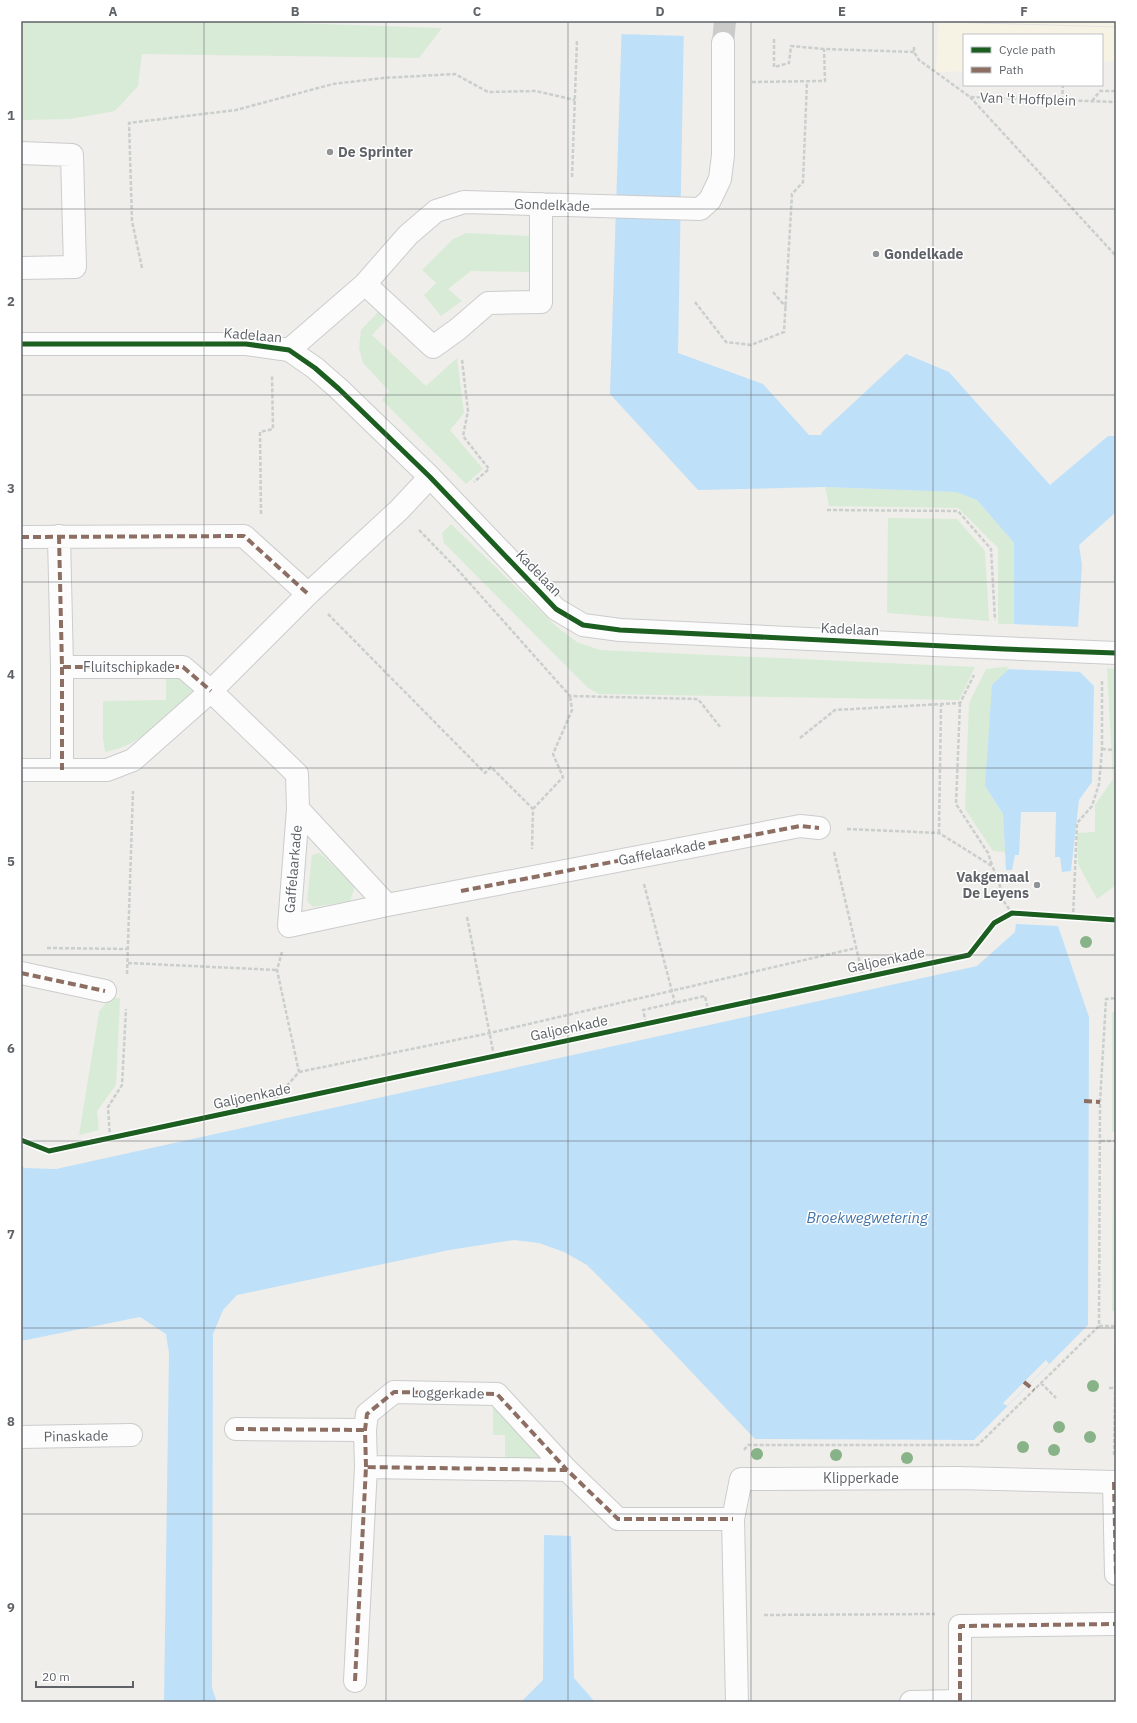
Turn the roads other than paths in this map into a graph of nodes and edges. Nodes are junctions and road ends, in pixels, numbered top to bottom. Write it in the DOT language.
graph roads {
  1 [pos="723,43"];
  2 [pos="21,153"];
  3 [pos="541,204"];
  4 [pos="21,268"];
  5 [pos="365,284"];
  6 [pos="21,344"];
  7 [pos="281,349"];
  8 [pos="430,477"];
  9 [pos="60,536"];
  10 [pos="21,537"];
  11 [pos="308,594"];
  12 [pos="1116,653"];
  13 [pos="62,667"];
  14 [pos="211,691"];
  15 [pos="21,770"];
  16 [pos="62,770"];
  17 [pos="298,809"];
  18 [pos="824,828"];
  19 [pos="387,905"];
  20 [pos="21,973"];
  21 [pos="105,991"];
  22 [pos="236,1429"];
  23 [pos="365,1430"];
  24 [pos="131,1435"];
  25 [pos="21,1436"];
  26 [pos="366,1467"];
  27 [pos="567,1470"];
  28 [pos="733,1519"];
  29 [pos="1116,1574"];
  30 [pos="1116,1624"];
  31 [pos="355,1681"];
  32 [pos="960,1701"];
  33 [pos="737,1702"];
  34 [pos="911,1702"];
  1 -- 3 [label="street, Gondelkade"];
  2 -- 4 [label="street"];
  3 -- 5 [label="street, Gondelkade"];
  3 -- 5 [label="street"];
  5 -- 7 [label="street, Gondelkade"];
  6 -- 7 [label="street, Kadelaan"];
  7 -- 8 [label="street, Kadelaan"];
  8 -- 11 [label="street"];
  8 -- 12 [label="street, Kadelaan, bridge"];
  9 -- 10 [label="street"];
  9 -- 11 [label="street"];
  9 -- 13 [label="street"];
  11 -- 14 [label="street"];
  13 -- 14 [label="street, Fluitschipkade"];
  13 -- 16 [label="street"];
  14 -- 16 [label="street"];
  14 -- 17 [label="street, Gaffelaarkade"];
  15 -- 16 [label="street"];
  17 -- 19 [label="street, Gaffelaarkade"];
  17 -- 19 [label="street, Gaffelaarkade"];
  18 -- 19 [label="street, Gaffelaarkade"];
  20 -- 21 [label="street"];
  22 -- 23 [label="street"];
  23 -- 26 [label="street, Loggerkade"];
  23 -- 27 [label="street, Loggerkade"];
  24 -- 25 [label="street, Pinaskade"];
  26 -- 27 [label="street"];
  26 -- 31 [label="street, Loggerkade"];
  27 -- 28 [label="street, Loggerkade"];
  28 -- 29 [label="street, Klipperkade"];
  28 -- 33 [label="street"];
  30 -- 32 [label="street"];
  32 -- 34 [label="street"];
}
